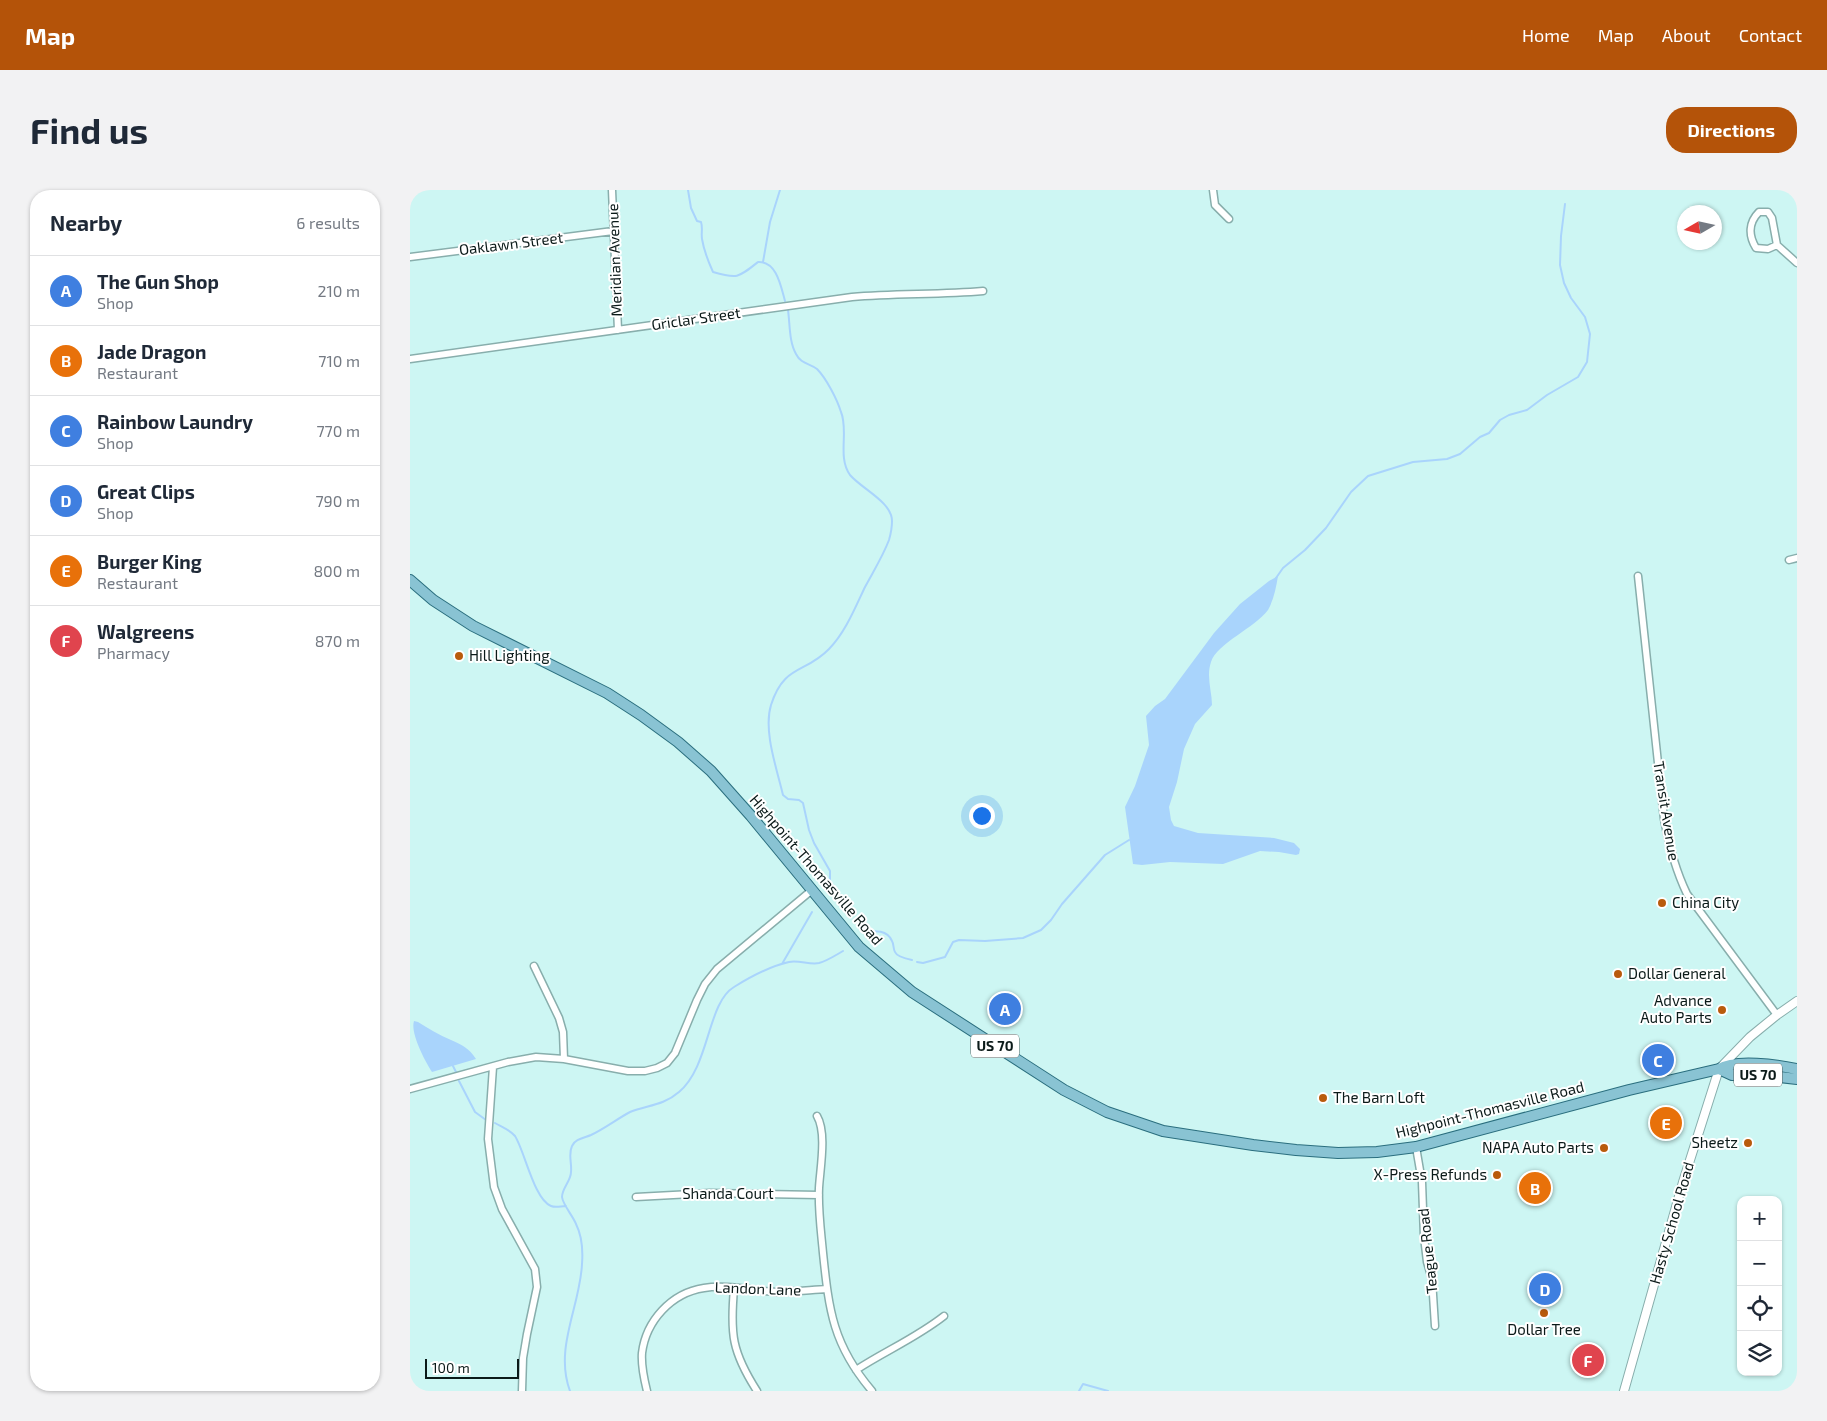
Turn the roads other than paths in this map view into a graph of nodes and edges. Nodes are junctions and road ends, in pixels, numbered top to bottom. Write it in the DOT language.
graph roads {
  1 [pos="612,190"];
  2 [pos="1213,190"];
  3 [pos="1229,219"];
  4 [pos="613,231"];
  5 [pos="1777,245"];
  6 [pos="410,257"];
  7 [pos="1797,264"];
  8 [pos="983,291"];
  9 [pos="618,330"];
  10 [pos="410,359"];
  11 [pos="1797,558"];
  12 [pos="1789,560"];
  13 [pos="1638,576"];
  14 [pos="410,580"];
  15 [pos="812,890"];
  16 [pos="534,966"];
  17 [pos="1797,1001"];
  18 [pos="1777,1015"];
  19 [pos="564,1059"];
  20 [pos="493,1067"];
  21 [pos="1719,1069"];
  22 [pos="1797,1069"];
  23 [pos="1797,1079"];
  24 [pos="410,1089"];
  25 [pos="817,1116"];
  26 [pos="1416,1147"];
  27 [pos="819,1195"];
  28 [pos="636,1197"];
  29 [pos="734,1289"];
  30 [pos="826,1289"];
  31 [pos="944,1316"];
  32 [pos="1435,1326"];
  33 [pos="856,1370"];
  34 [pos="522,1391"];
  35 [pos="647,1391"];
  36 [pos="757,1391"];
  37 [pos="872,1391"];
  38 [pos="1624,1391"];
  1 -- 4 [label="street, Meridian Avenue"];
  2 -- 3 [label="street"];
  4 -- 6 [label="street, Oaklawn Street"];
  4 -- 9 [label="street, Meridian Avenue"];
  5 -- 5 [label="street"];
  5 -- 7 [label="street"];
  8 -- 9 [label="street, Griclar Street"];
  9 -- 10 [label="street, Griclar Street"];
  11 -- 12 [label="street"];
  13 -- 18 [label="street, Transit Avenue"];
  14 -- 15 [label="main road, Highpoint-Thomasville Road / US 70"];
  15 -- 19 [label="street"];
  15 -- 26 [label="main road, Highpoint-Thomasville Road / US 70"];
  16 -- 19 [label="street"];
  17 -- 18 [label="street, Hasty School Road"];
  18 -- 21 [label="street, Hasty School Road"];
  19 -- 20 [label="street"];
  20 -- 24 [label="street"];
  20 -- 34 [label="street"];
  21 -- 22 [label="main road, Highpoint-Thomasville Road / US 70"];
  21 -- 23 [label="main road, Highpoint-Thomasville Road / US 70"];
  21 -- 26 [label="main road, Highpoint-Thomasville Road / US 70"];
  21 -- 38 [label="street, Hasty School Road"];
  25 -- 27 [label="street"];
  26 -- 32 [label="street, Teague Road"];
  27 -- 28 [label="street, Shanda Court"];
  27 -- 30 [label="street"];
  29 -- 30 [label="street, Landon Lane"];
  29 -- 35 [label="street, Landon Lane"];
  29 -- 36 [label="street"];
  30 -- 33 [label="street"];
  31 -- 33 [label="street"];
  33 -- 37 [label="street"];
}
